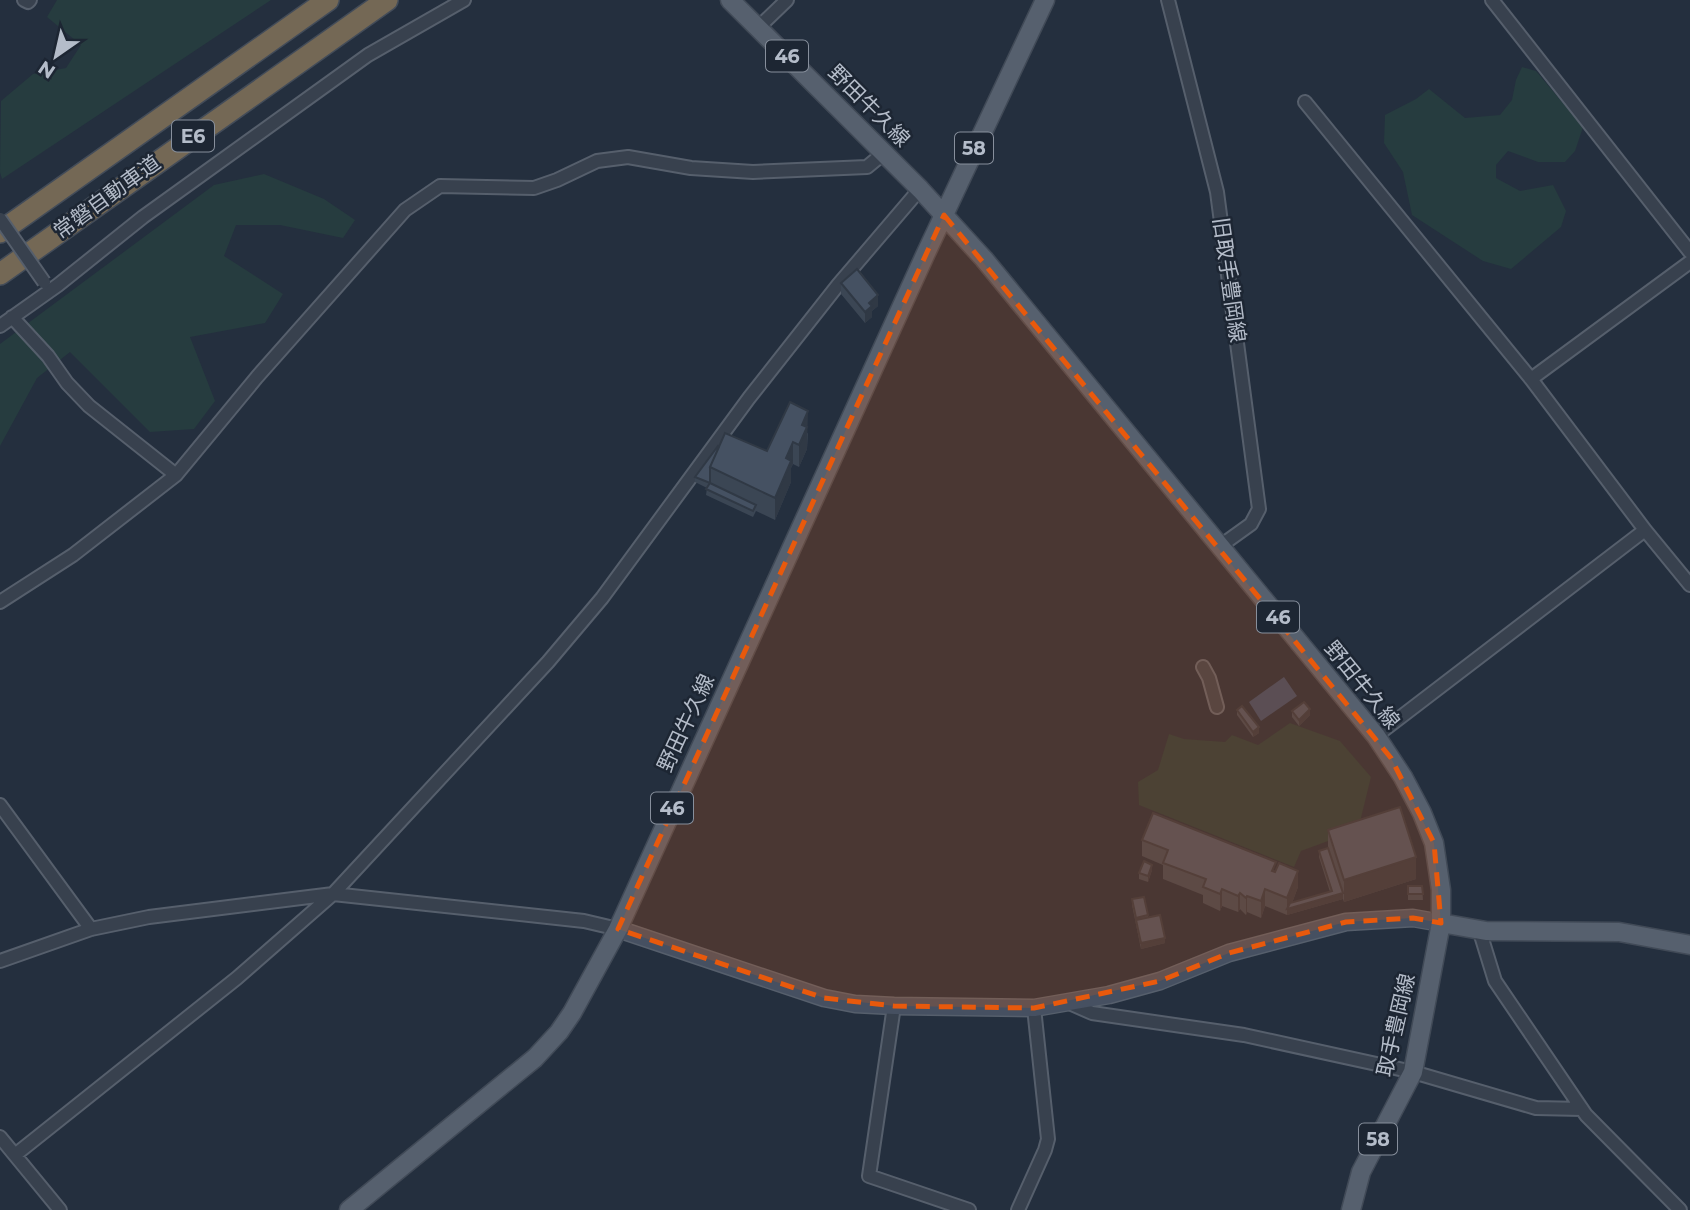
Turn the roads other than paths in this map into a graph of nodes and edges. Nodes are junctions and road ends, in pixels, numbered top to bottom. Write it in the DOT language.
graph roads {
  1 [pos="24,0"];
  2 [pos="30,0"];
  3 [pos="328,0"];
  4 [pos="387,0"];
  5 [pos="464,0"];
  6 [pos="730,0"];
  7 [pos="787,0"];
  8 [pos="1168,0"];
  9 [pos="1492,0"];
  10 [pos="1047,3"];
  11 [pos="758,28"];
  12 [pos="1305,102"];
  13 [pos="884,153"];
  14 [pos="920,189"];
  15 [pos="944,215"];
  16 [pos="0,219"];
  17 [pos="0,232"];
  18 [pos="1690,252"];
  19 [pos="1690,262"];
  20 [pos="0,274"];
  21 [pos="47,287"];
  22 [pos="12,317"];
  23 [pos="0,326"];
  24 [pos="1531,379"];
  25 [pos="176,475"];
  26 [pos="1645,530"];
  27 [pos="1219,547"];
  28 [pos="1690,584"];
  29 [pos="0,602"];
  30 [pos="1203,667"];
  31 [pos="1217,707"];
  32 [pos="1376,736"];
  33 [pos="0,805"];
  34 [pos="333,894"];
  35 [pos="1440,923"];
  36 [pos="91,929"];
  37 [pos="618,929"];
  38 [pos="1479,929"];
  39 [pos="1690,945"];
  40 [pos="0,961"];
  41 [pos="1066,1002"];
  42 [pos="894,1006"];
  43 [pos="1034,1008"];
  44 [pos="1413,1072"];
  45 [pos="1582,1109"];
  46 [pos="0,1137"];
  47 [pos="15,1155"];
  48 [pos="60,1210"];
  49 [pos="349,1210"];
  50 [pos="970,1210"];
  51 [pos="1018,1210"];
  52 [pos="1351,1210"];
  53 [pos="1680,1210"];
  1 -- 2 [label="street"];
  3 -- 17 [label="highway, 常磐自動車道 / E6"];
  4 -- 20 [label="highway, 常磐自動車道 / E6"];
  5 -- 21 [label="street"];
  6 -- 11 [label="main road, 野田牛久線 / 46"];
  7 -- 11 [label="street"];
  8 -- 27 [label="street, 旧取手豊岡線"];
  9 -- 18 [label="street"];
  10 -- 15 [label="main road, 58"];
  11 -- 13 [label="main road, 野田牛久線 / 46"];
  12 -- 24 [label="street"];
  13 -- 14 [label="main road, 野田牛久線 / 46"];
  13 -- 25 [label="street"];
  14 -- 15 [label="main road, 野田牛久線 / 46"];
  14 -- 34 [label="street"];
  15 -- 27 [label="main road, 野田牛久線 / 46"];
  15 -- 37 [label="main road, 野田牛久線 / 46"];
  16 -- 21 [label="street, bridge"];
  19 -- 24 [label="street"];
  21 -- 22 [label="street"];
  22 -- 23 [label="street"];
  22 -- 25 [label="street"];
  24 -- 26 [label="street"];
  25 -- 29 [label="street"];
  26 -- 28 [label="street"];
  26 -- 32 [label="street"];
  27 -- 32 [label="main road, 野田牛久線 / 46"];
  30 -- 31 [label="street"];
  32 -- 35 [label="main road, 野田牛久線 / 46"];
  33 -- 36 [label="street"];
  34 -- 36 [label="street"];
  34 -- 37 [label="street"];
  34 -- 47 [label="street"];
  35 -- 38 [label="main road"];
  35 -- 41 [label="street"];
  35 -- 44 [label="main road, 取手豊岡線 / 58"];
  36 -- 40 [label="street"];
  37 -- 42 [label="street"];
  37 -- 49 [label="main road, 野田牛久線 / 46"];
  38 -- 39 [label="main road"];
  38 -- 45 [label="street"];
  41 -- 43 [label="street"];
  41 -- 44 [label="street"];
  42 -- 43 [label="street"];
  42 -- 50 [label="street"];
  43 -- 51 [label="street"];
  44 -- 45 [label="street"];
  44 -- 52 [label="main road, 取手豊岡線 / 58"];
  45 -- 53 [label="street"];
  46 -- 47 [label="street"];
  47 -- 48 [label="street"];
}
